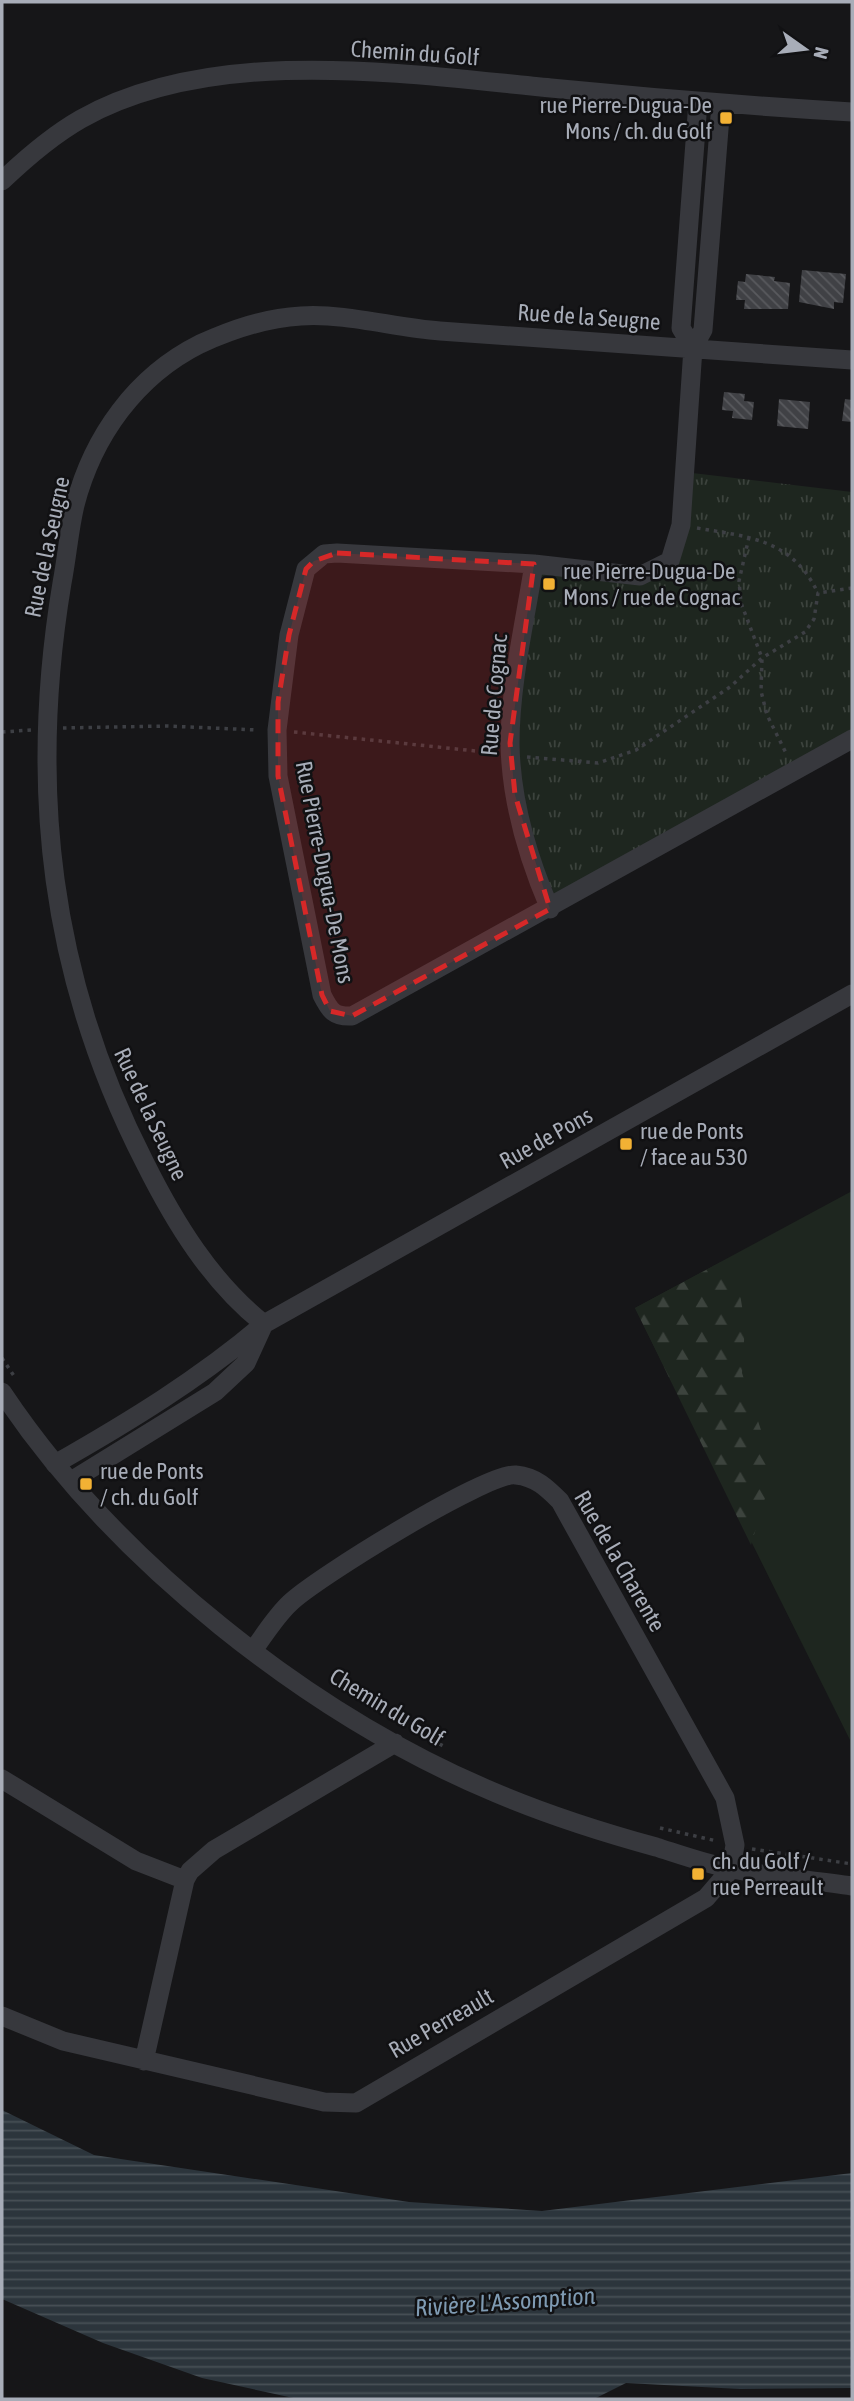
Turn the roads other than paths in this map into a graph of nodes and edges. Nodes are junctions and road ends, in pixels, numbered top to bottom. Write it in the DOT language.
graph roads {
  1 [pos="698,102"];
  2 [pos="721,104"];
  3 [pos="852,112"];
  4 [pos="2,181"];
  5 [pos="693,348"];
  6 [pos="852,360"];
  7 [pos="534,564"];
  8 [pos="852,738"];
  9 [pos="550,909"];
  10 [pos="852,994"];
  11 [pos="264,1324"];
  12 [pos="2,1392"];
  13 [pos="55,1464"];
  14 [pos="71,1481"];
  15 [pos="254,1649"];
  16 [pos="395,1743"];
  17 [pos="2,1779"];
  18 [pos="731,1869"];
  19 [pos="185,1880"];
  20 [pos="852,1885"];
  21 [pos="2,2016"];
  22 [pos="145,2061"];
  1 -- 2 [label="street, Chemin du Golf"];
  1 -- 4 [label="street, Chemin du Golf"];
  1 -- 5 [label="street, Rue Pierre-Dugua-De Mons"];
  2 -- 3 [label="street, Chemin du Golf"];
  2 -- 5 [label="street, Rue Pierre-Dugua-De Mons"];
  5 -- 6 [label="street, Rue de la Seugne"];
  5 -- 7 [label="street, Rue Pierre-Dugua-De Mons"];
  5 -- 11 [label="street, Rue de la Seugne"];
  7 -- 9 [label="street, Rue de Cognac"];
  7 -- 9 [label="street, Rue Pierre-Dugua-De Mons"];
  8 -- 9 [label="street, Rue Pierre-Dugua-De Mons"];
  10 -- 11 [label="street, Rue de Pons"];
  11 -- 13 [label="street, Rue de Pons"];
  11 -- 14 [label="street"];
  12 -- 13 [label="street, Chemin du Golf"];
  13 -- 14 [label="street, Chemin du Golf"];
  14 -- 15 [label="street, Chemin du Golf"];
  15 -- 16 [label="street, Chemin du Golf"];
  15 -- 18 [label="street, Rue de la Charente"];
  16 -- 18 [label="street, Chemin du Golf"];
  16 -- 19 [label="street"];
  17 -- 19 [label="street"];
  18 -- 20 [label="street, Chemin du Golf"];
  18 -- 22 [label="street, Rue Perreault"];
  19 -- 22 [label="street"];
  21 -- 22 [label="street, Rue Perreault"];
}
